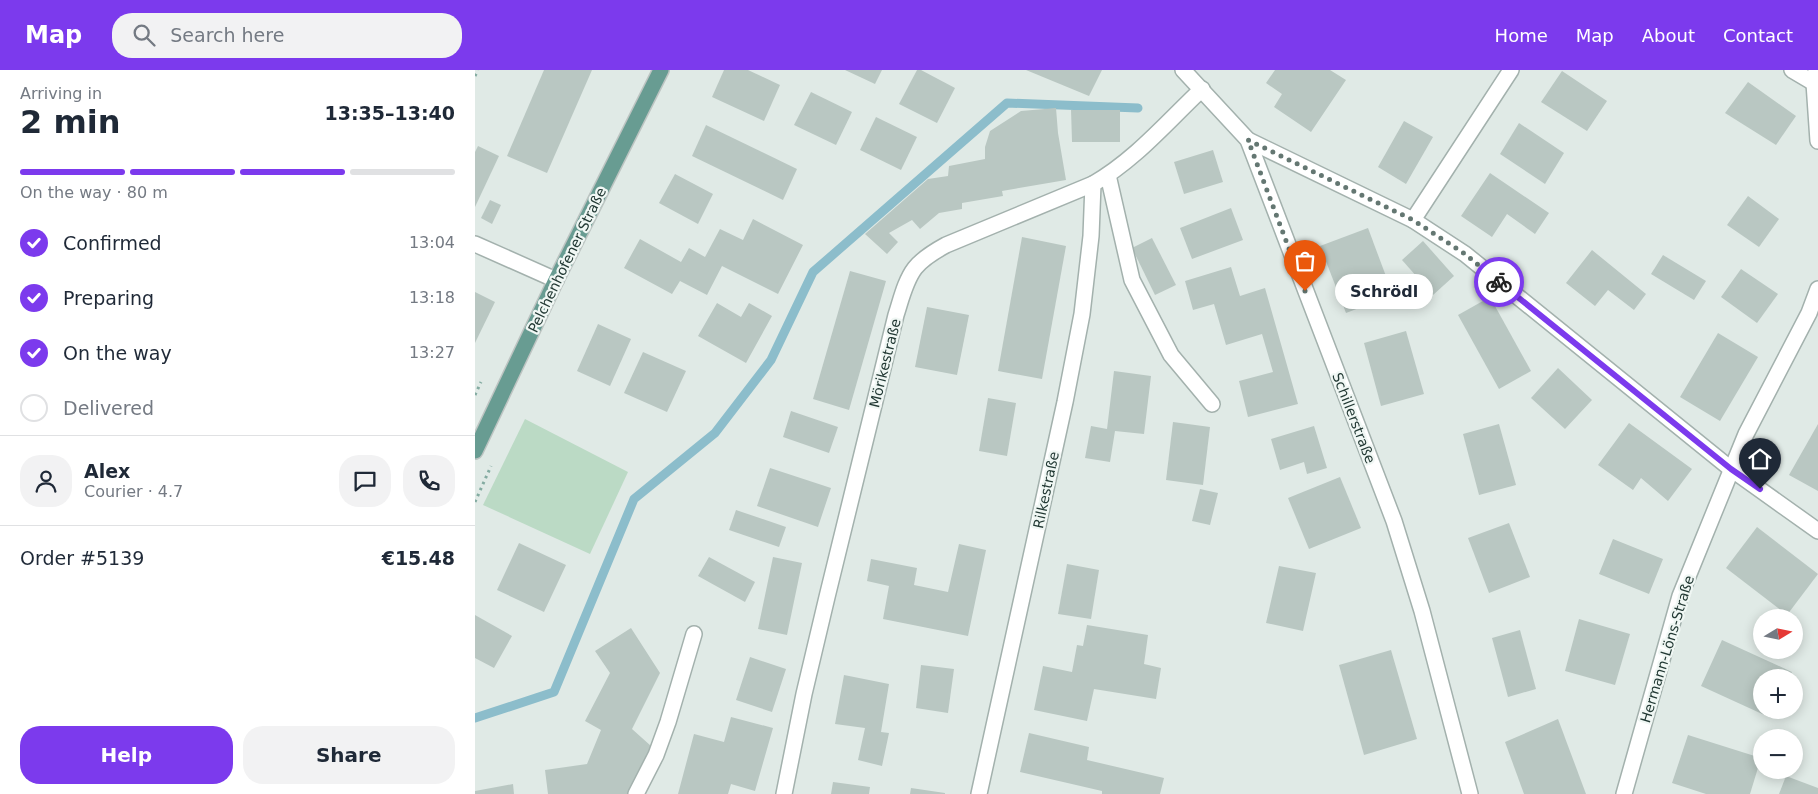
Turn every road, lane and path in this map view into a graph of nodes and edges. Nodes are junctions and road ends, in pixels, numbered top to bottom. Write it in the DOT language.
graph roads {
  1 [pos="478,70"];
  2 [pos="661,70"];
  3 [pos="1183,70"];
  4 [pos="1511,70"];
  5 [pos="1793,70"];
  6 [pos="475,76"];
  7 [pos="1815,77"];
  8 [pos="1202,89"];
  9 [pos="1248,140"];
  10 [pos="1818,141"];
  11 [pos="1108,175"];
  12 [pos="1093,184"];
  13 [pos="1413,220"];
  14 [pos="475,245"];
  15 [pos="556,280"];
  16 [pos="1818,289"];
  17 [pos="1212,404"];
  18 [pos="475,451"];
  19 [pos="1731,469"];
  20 [pos="1818,531"];
  21 [pos="694,634"];
  22 [pos="636,794"];
  23 [pos="785,794"];
  24 [pos="979,794"];
  25 [pos="1470,794"];
  26 [pos="1624,794"];
  1 -- 6 [label="path"];
  2 -- 15 [label="main road, Pelchenhofener Straße"];
  3 -- 8 [label="street, Schillerstraße"];
  4 -- 13 [label="street"];
  5 -- 7 [label="street"];
  7 -- 10 [label="street"];
  8 -- 9 [label="street, Schillerstraße"];
  8 -- 11 [label="street, Mörikestraße"];
  9 -- 13 [label="street"];
  9 -- 25 [label="street, Schillerstraße"];
  11 -- 12 [label="street, Mörikestraße"];
  11 -- 17 [label="street"];
  12 -- 23 [label="street, Mörikestraße"];
  12 -- 24 [label="street, Rilkestraße"];
  13 -- 19 [label="street"];
  14 -- 15 [label="street"];
  15 -- 18 [label="main road, Pelchenhofener Straße"];
  16 -- 19 [label="street, Hermann-Löns-Straße"];
  19 -- 20 [label="street"];
  19 -- 26 [label="street, Hermann-Löns-Straße"];
  21 -- 22 [label="street"];
}
